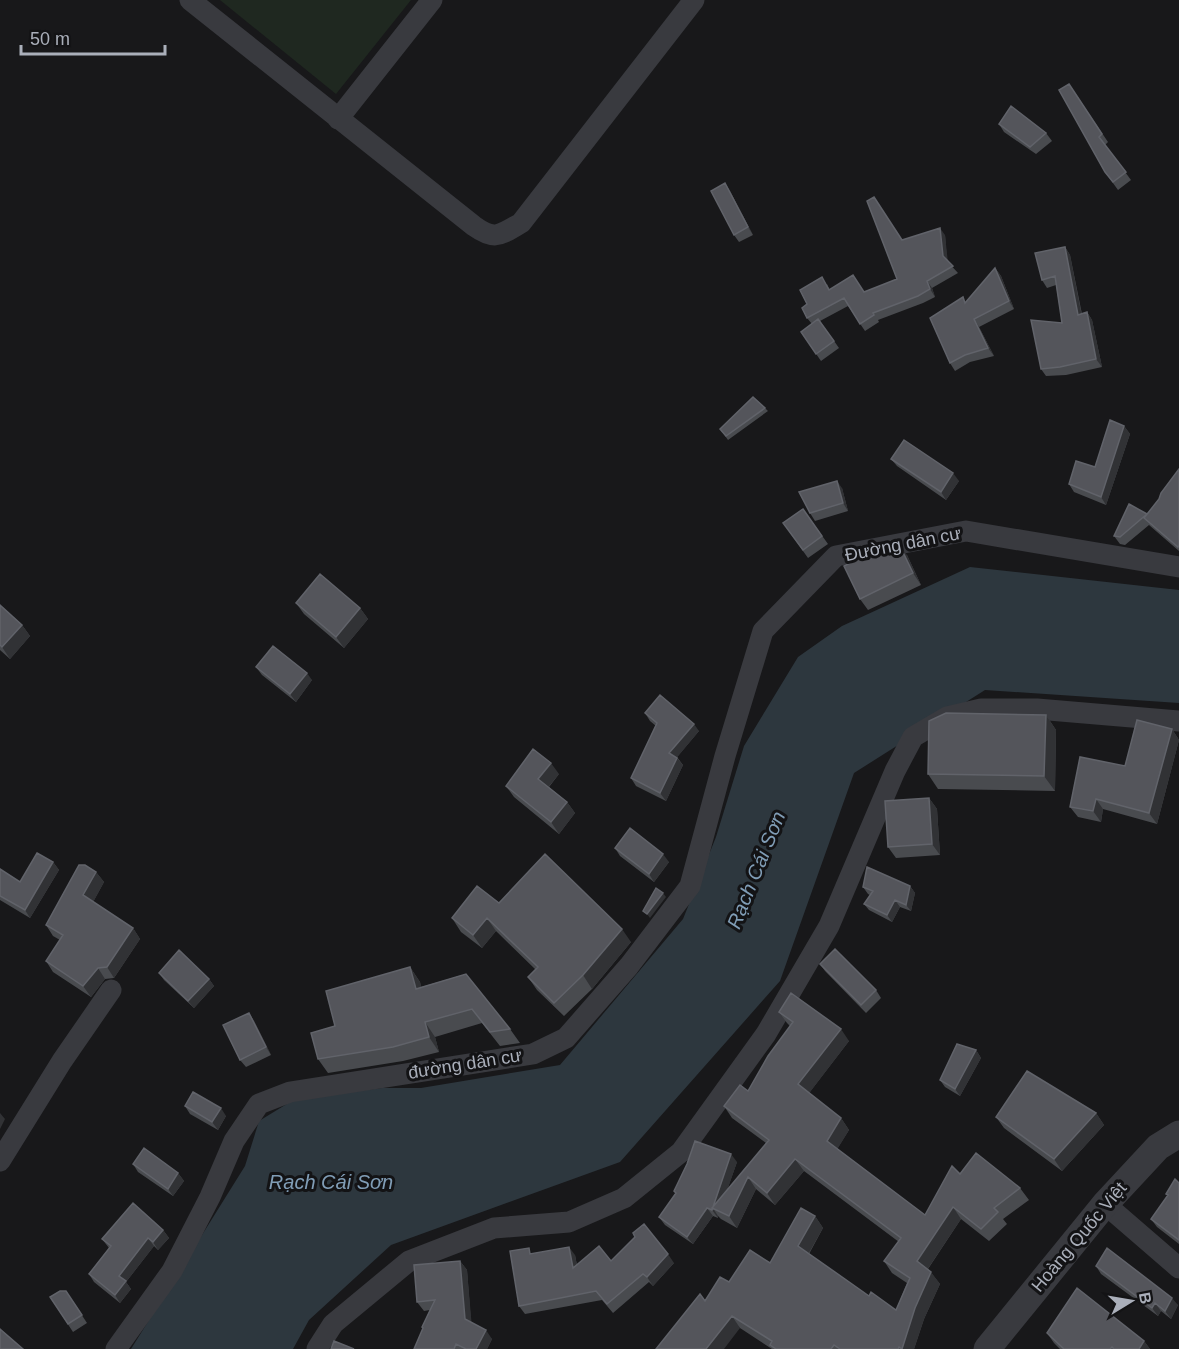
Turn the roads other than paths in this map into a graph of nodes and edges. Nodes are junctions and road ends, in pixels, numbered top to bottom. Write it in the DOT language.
graph roads {
  1 [pos="190,0"];
  2 [pos="432,0"];
  3 [pos="694,0"];
  4 [pos="338,119"];
  5 [pos="1179,567"];
  6 [pos="763,631"];
  7 [pos="1179,721"];
  8 [pos="111,990"];
  9 [pos="1179,1134"];
  10 [pos="0,1161"];
  11 [pos="1105,1204"];
  12 [pos="1179,1268"];
  13 [pos="116,1349"];
  14 [pos="317,1349"];
  15 [pos="987,1349"];
  1 -- 4 [label="street"];
  2 -- 4 [label="street"];
  3 -- 4 [label="street"];
  5 -- 6 [label="street, Đường dân cư"];
  6 -- 13 [label="street, đường dân cư"];
  7 -- 14 [label="street"];
  8 -- 10 [label="street"];
  9 -- 11 [label="street, Hoàng Quốc Việt"];
  11 -- 12 [label="street"];
  11 -- 15 [label="street, Hoàng Quốc Việt"];
}
